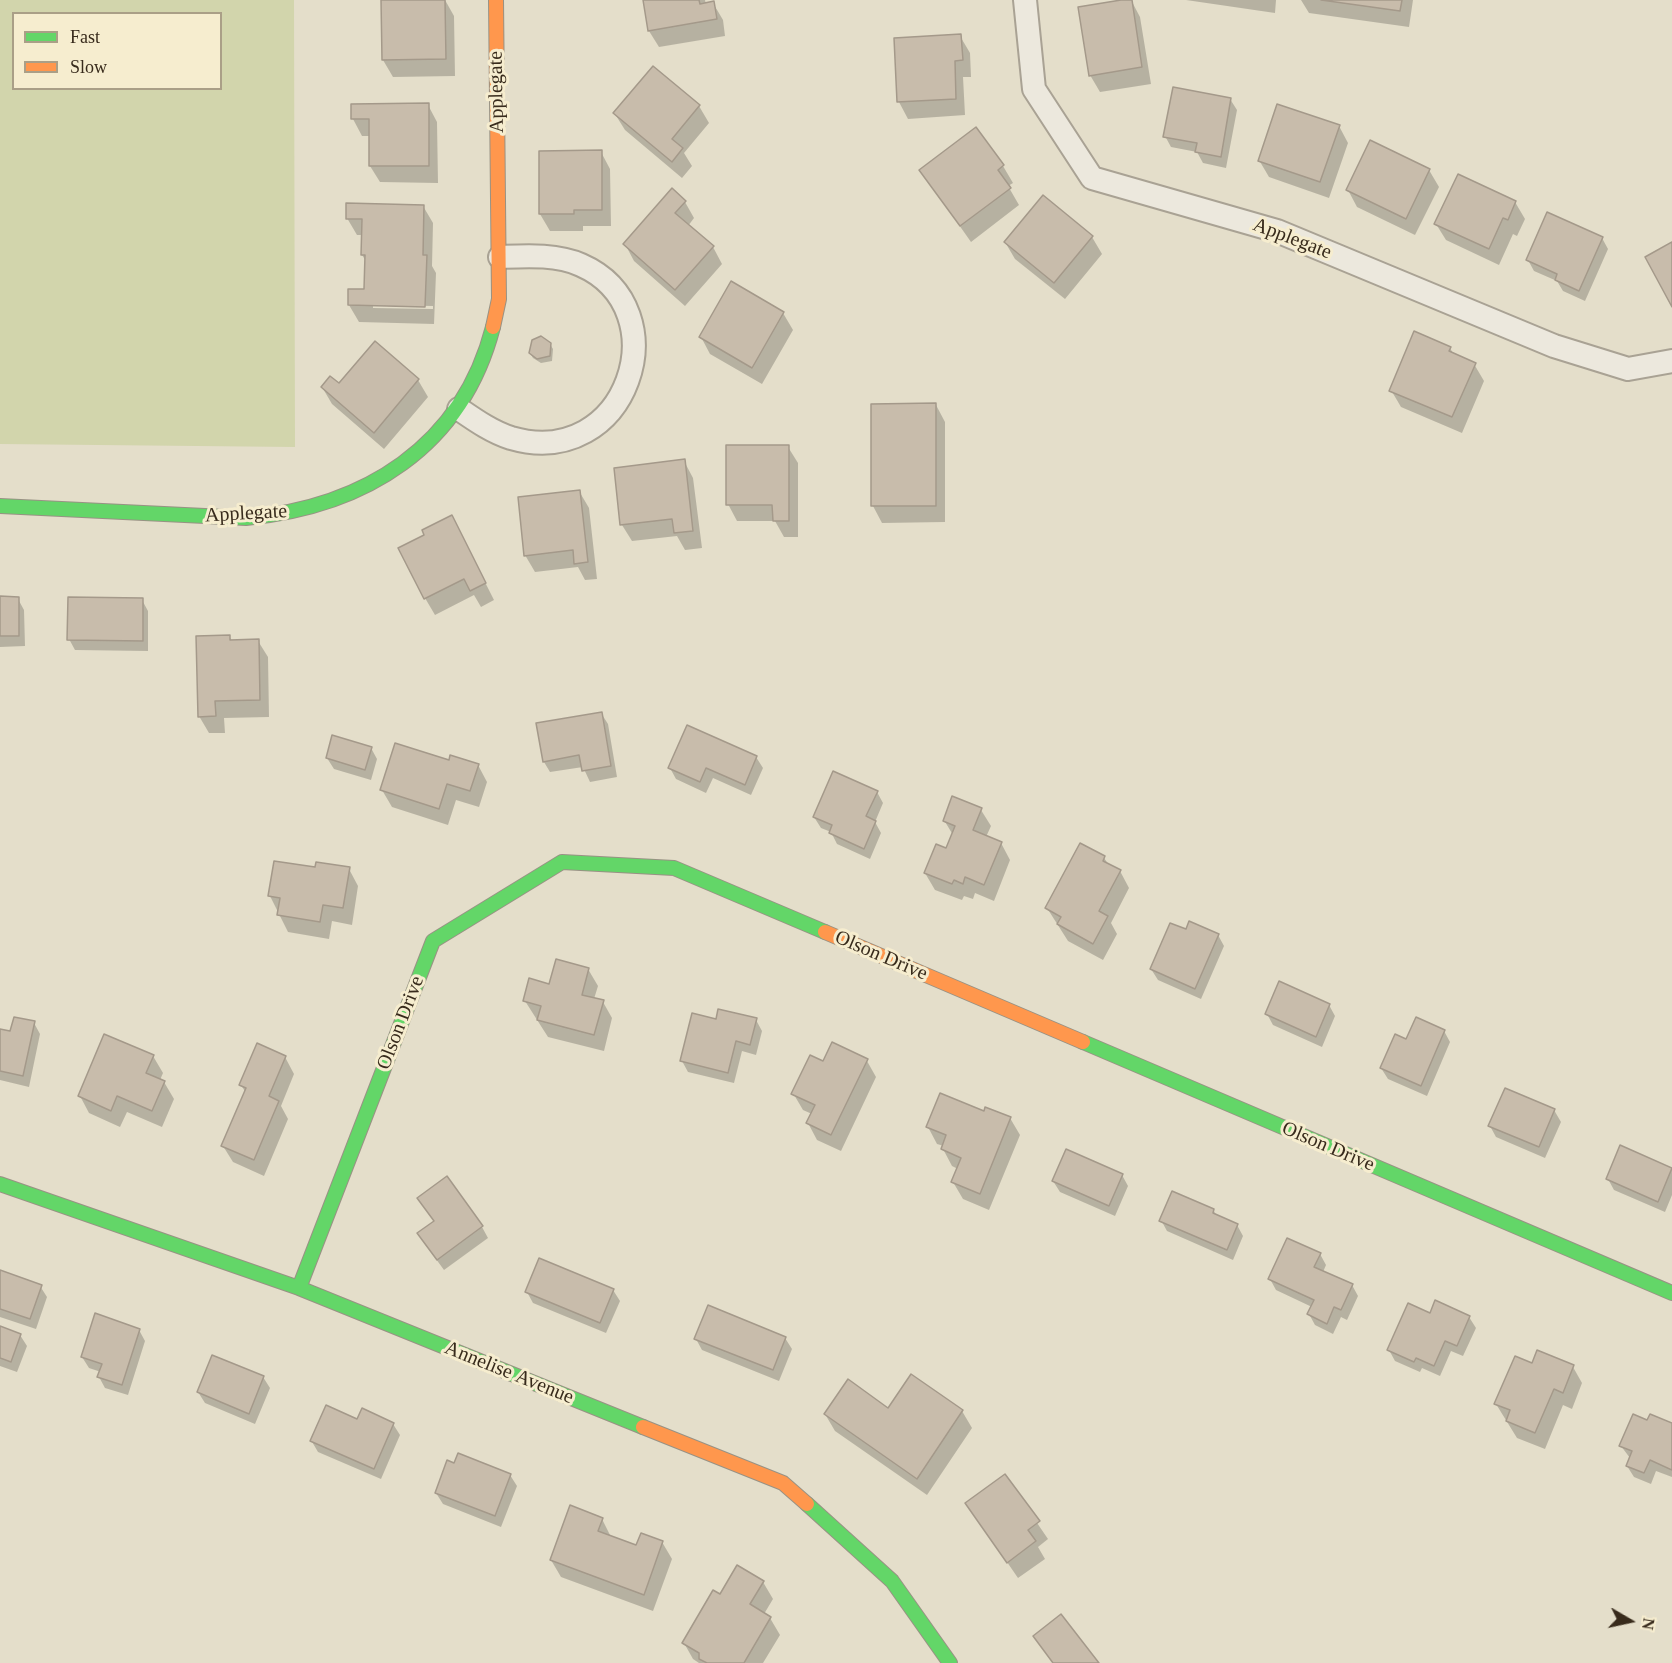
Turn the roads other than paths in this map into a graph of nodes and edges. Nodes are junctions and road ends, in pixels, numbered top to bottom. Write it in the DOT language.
graph roads {
  1 [pos="496,0"];
  2 [pos="1025,0"];
  3 [pos="500,257"];
  4 [pos="1672,361"];
  5 [pos="459,409"];
  6 [pos="0,506"];
  7 [pos="0,1184"];
  8 [pos="299,1288"];
  9 [pos="1672,1293"];
  10 [pos="950,1663"];
  1 -- 3 [label="street, Applegate"];
  2 -- 4 [label="street, Applegate"];
  3 -- 5 [label="street, Applegate"];
  3 -- 5 [label="street"];
  5 -- 6 [label="street, Applegate"];
  7 -- 8 [label="street, Annelise Avenue"];
  8 -- 9 [label="street, Olson Drive"];
  8 -- 10 [label="street, Annelise Avenue"];
}
